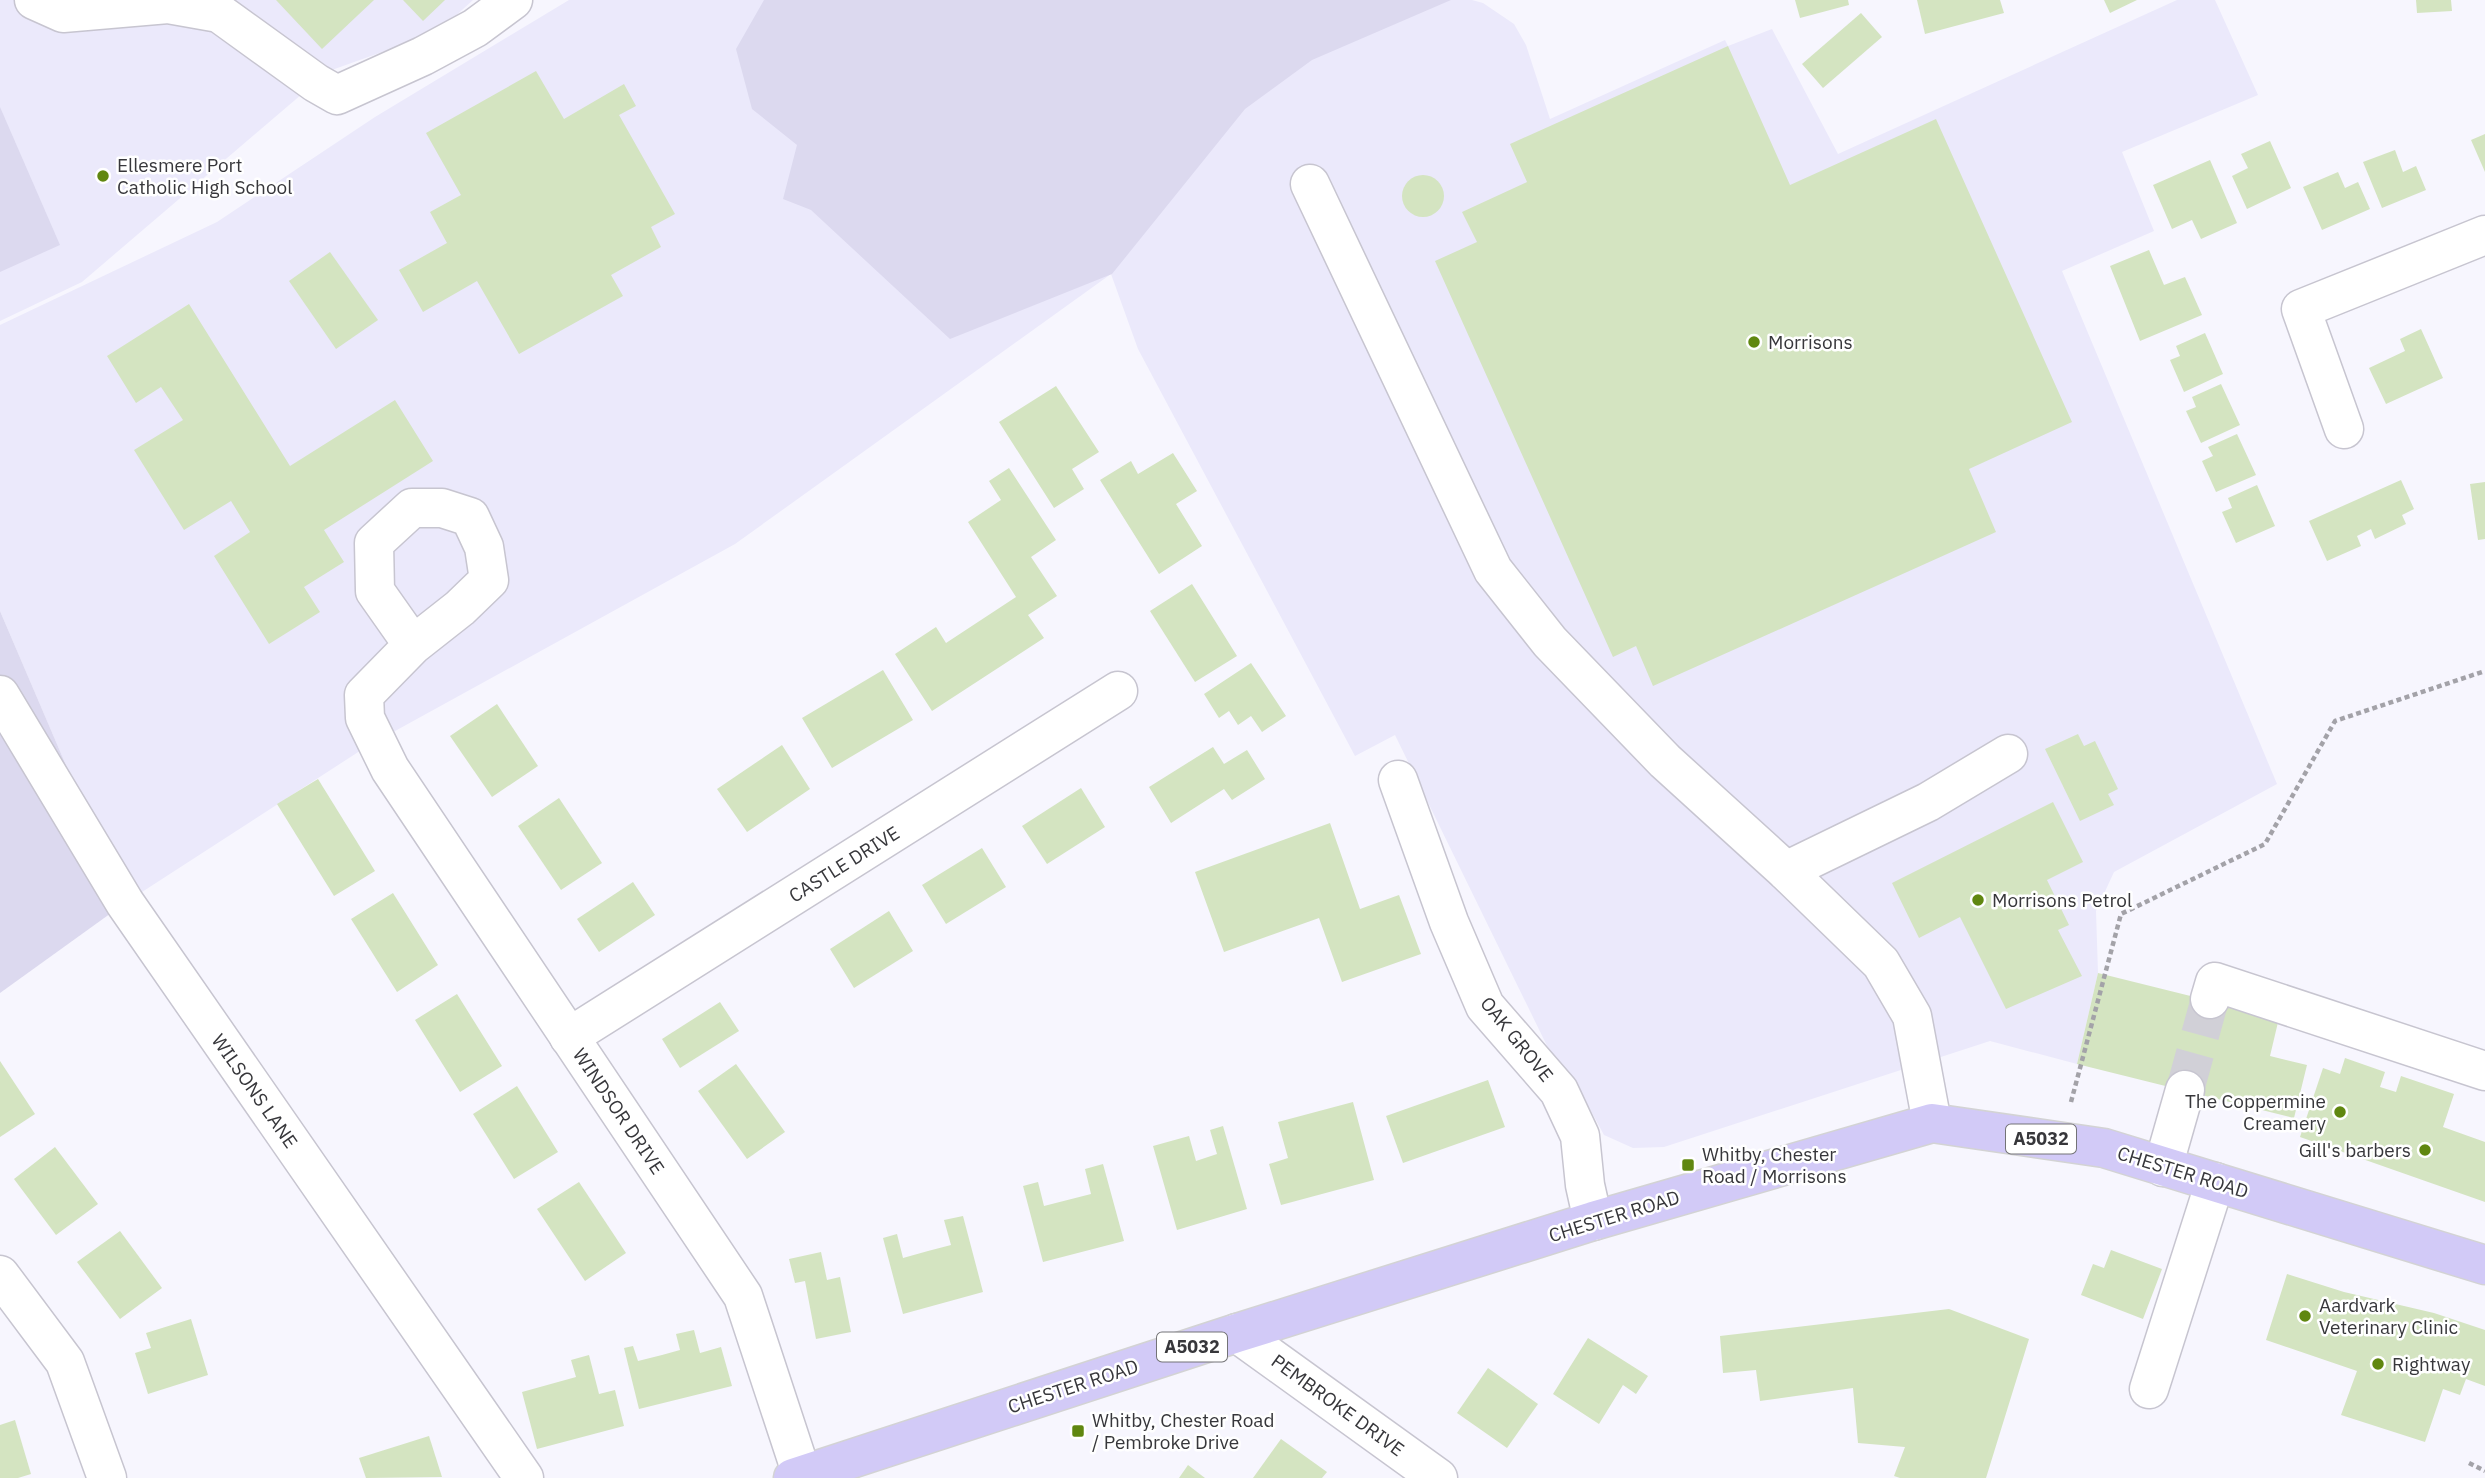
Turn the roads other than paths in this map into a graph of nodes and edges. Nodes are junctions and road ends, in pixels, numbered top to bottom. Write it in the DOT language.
graph roads {
  1 [pos="34,0"];
  2 [pos="513,0"];
  3 [pos="1310,184"];
  4 [pos="2485,235"];
  5 [pos="2344,429"];
  6 [pos="412,645"];
  7 [pos="1118,691"];
  8 [pos="0,695"];
  9 [pos="2008,754"];
  10 [pos="1398,780"];
  11 [pos="1786,871"];
  12 [pos="2210,999"];
  13 [pos="569,1037"];
  14 [pos="2485,1071"];
  15 [pos="2185,1090"];
  16 [pos="1932,1123"];
  17 [pos="2163,1167"];
  18 [pos="2216,1182"];
  19 [pos="1593,1221"];
  20 [pos="2485,1265"];
  21 [pos="0,1275"];
  22 [pos="1237,1333"];
  23 [pos="2149,1389"];
  24 [pos="798,1476"];
  25 [pos="107,1478"];
  26 [pos="524,1478"];
  27 [pos="1438,1478"];
  1 -- 2 [label="street"];
  3 -- 11 [label="street"];
  4 -- 5 [label="street"];
  6 -- 13 [label="street, WINDSOR DRIVE"];
  7 -- 13 [label="street, CASTLE DRIVE"];
  8 -- 26 [label="street, WILSONS LANE"];
  9 -- 11 [label="street"];
  10 -- 19 [label="street, OAK GROVE"];
  11 -- 16 [label="street"];
  12 -- 14 [label="street"];
  13 -- 24 [label="street, WINDSOR DRIVE"];
  15 -- 17 [label="street"];
  16 -- 17 [label="main road, CHESTER ROAD / A5032"];
  16 -- 19 [label="main road, CHESTER ROAD / A5032"];
  17 -- 18 [label="main road, CHESTER ROAD / A5032"];
  18 -- 20 [label="main road, CHESTER ROAD / A5032"];
  18 -- 23 [label="street"];
  19 -- 22 [label="main road, CHESTER ROAD / A5032"];
  21 -- 25 [label="street"];
  22 -- 24 [label="main road, CHESTER ROAD / A5032"];
  22 -- 27 [label="street, PEMBROKE DRIVE"];
}
